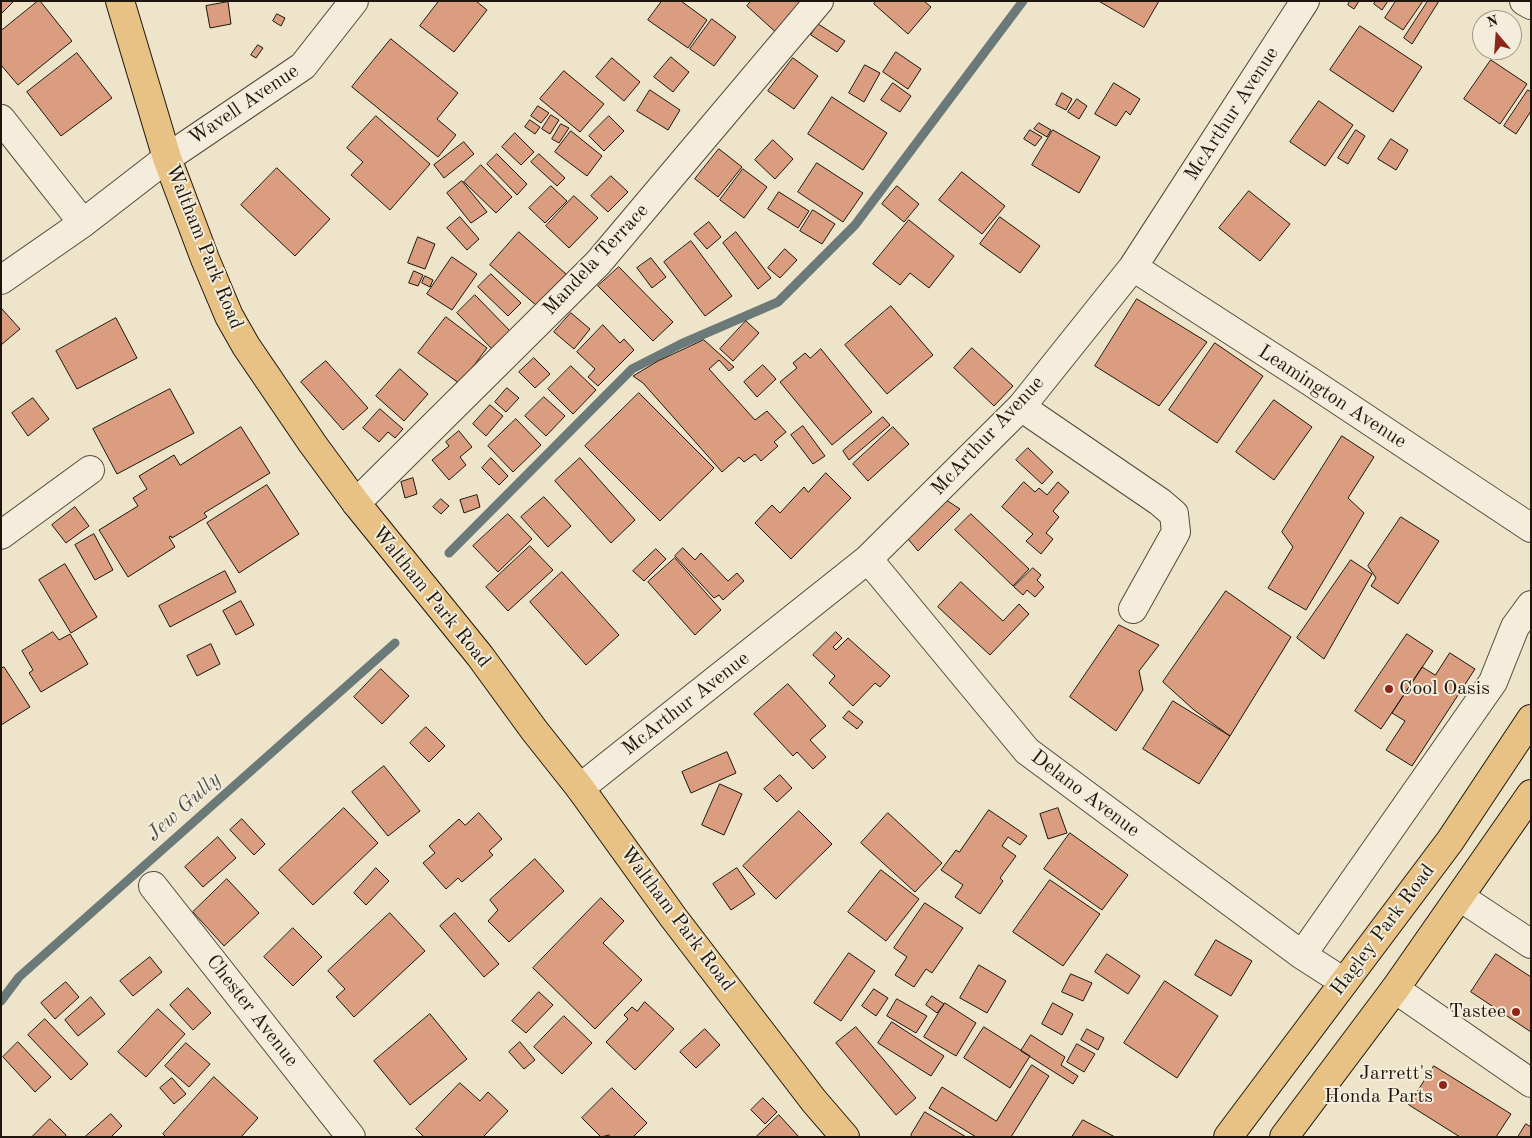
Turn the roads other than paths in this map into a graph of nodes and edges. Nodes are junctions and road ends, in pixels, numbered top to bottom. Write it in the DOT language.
graph roads {
  1 [pos="120,1"];
  2 [pos="354,1"];
  3 [pos="819,1"];
  4 [pos="1305,1"];
  5 [pos="1524,1"];
  6 [pos="1531,6"];
  7 [pos="1,119"];
  8 [pos="167,158"];
  9 [pos="83,223"];
  10 [pos="1133,267"];
  11 [pos="1,280"];
  12 [pos="1021,407"];
  13 [pos="90,470"];
  14 [pos="356,503"];
  15 [pos="1531,528"];
  16 [pos="1,535"];
  17 [pos="868,559"];
  18 [pos="1531,605"];
  19 [pos="1133,609"];
  20 [pos="1531,719"];
  21 [pos="580,788"];
  22 [pos="1531,794"];
  23 [pos="153,886"];
  24 [pos="1460,897"];
  25 [pos="1531,944"];
  26 [pos="1302,955"];
  27 [pos="1344,982"];
  28 [pos="1395,989"];
  29 [pos="1531,1083"];
  30 [pos="351,1137"];
  31 [pos="845,1137"];
  32 [pos="1228,1137"];
  33 [pos="1284,1137"];
  1 -- 8 [label="main road, Waltham Park Road"];
  2 -- 8 [label="street, Wavell Avenue"];
  3 -- 14 [label="street, Mandela Terrace"];
  4 -- 10 [label="street, McArthur Avenue"];
  5 -- 6 [label="street"];
  7 -- 9 [label="street"];
  8 -- 9 [label="street, Wavell Avenue"];
  8 -- 14 [label="main road, Waltham Park Road"];
  9 -- 11 [label="street, Wavell Avenue"];
  10 -- 12 [label="street, McArthur Avenue"];
  10 -- 15 [label="street, Leamington Avenue"];
  12 -- 17 [label="street, McArthur Avenue"];
  12 -- 19 [label="street"];
  13 -- 16 [label="street"];
  14 -- 21 [label="main road, Waltham Park Road"];
  17 -- 21 [label="street, McArthur Avenue"];
  17 -- 26 [label="street, Delano Avenue"];
  18 -- 26 [label="street"];
  20 -- 27 [label="main road, Hagley Park Road"];
  21 -- 31 [label="main road, Waltham Park Road"];
  22 -- 24 [label="main road, Hagley Park Road"];
  23 -- 30 [label="street, Chester Avenue"];
  24 -- 25 [label="street"];
  24 -- 28 [label="main road, Hagley Park Road"];
  26 -- 27 [label="street, Delano Avenue"];
  27 -- 32 [label="main road, Hagley Park Road"];
  28 -- 29 [label="street"];
  28 -- 33 [label="main road, Hagley Park Road"];
}
